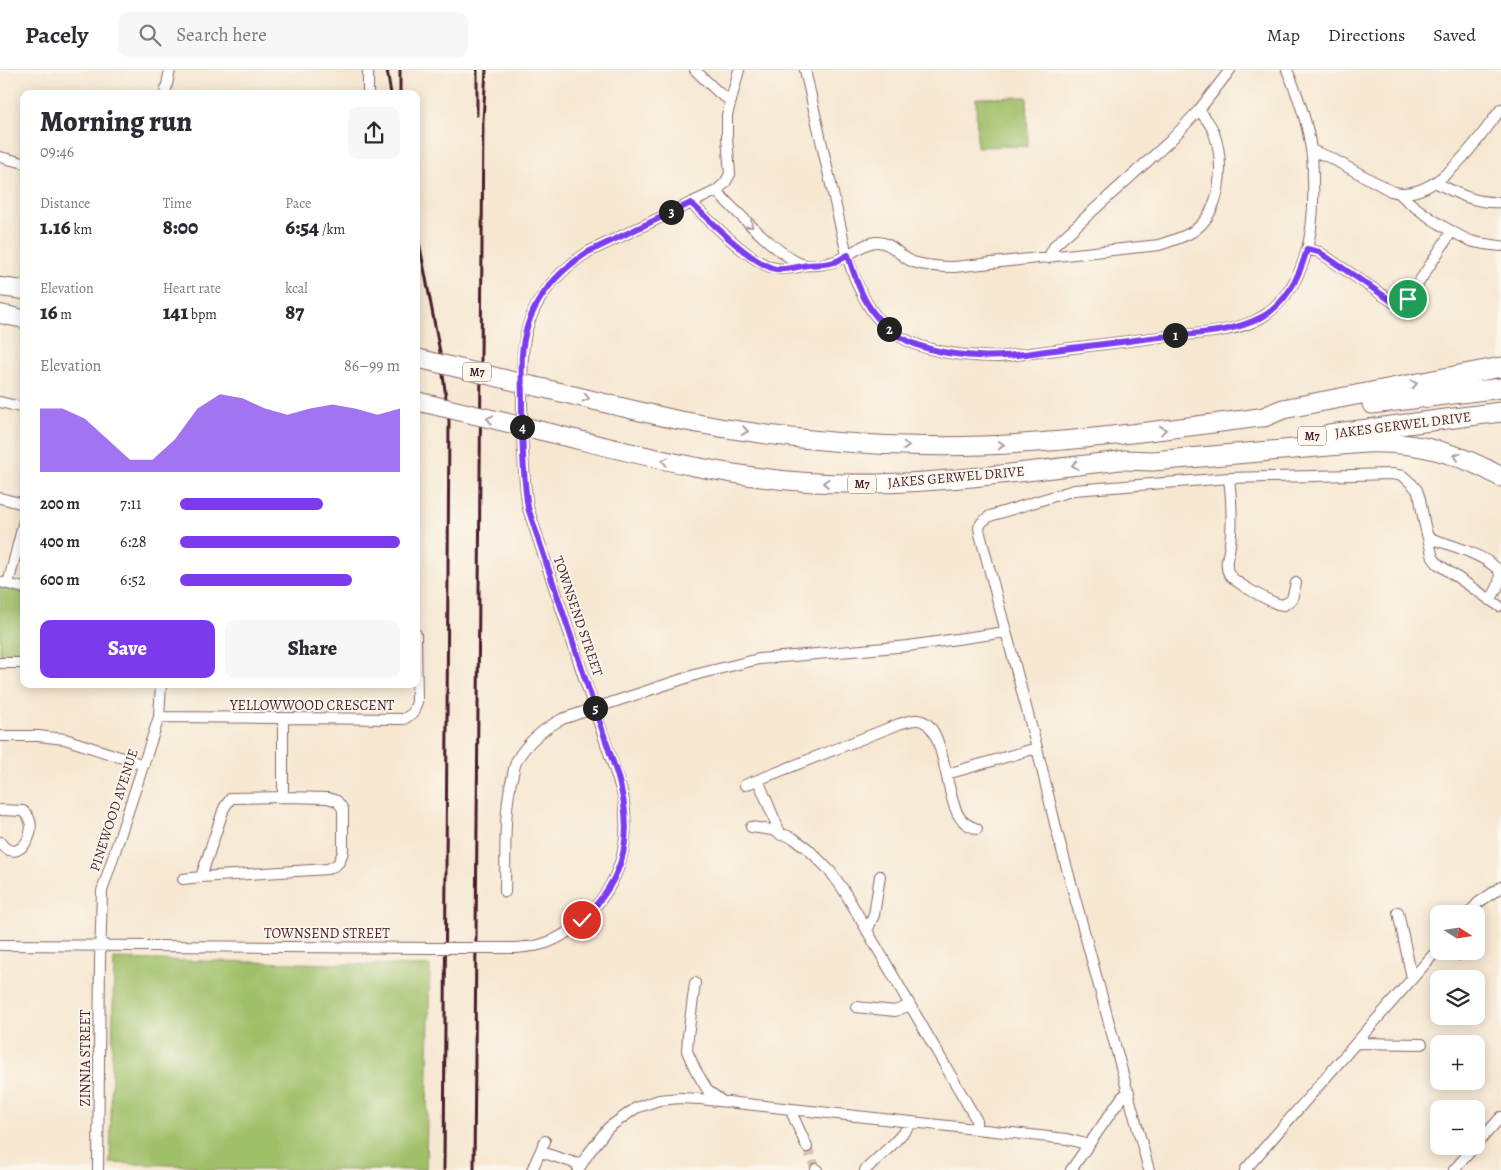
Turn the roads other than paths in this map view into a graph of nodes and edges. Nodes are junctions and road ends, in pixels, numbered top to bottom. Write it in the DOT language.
graph roads {
  1 [pos="170,70"];
  2 [pos="368,70"];
  3 [pos="695,70"];
  4 [pos="739,70"];
  5 [pos="805,70"];
  6 [pos="1230,70"];
  7 [pos="1287,70"];
  8 [pos="166,90"];
  9 [pos="368,90"];
  10 [pos="731,101"];
  11 [pos="1501,109"];
  12 [pos="1199,110"];
  13 [pos="1311,150"];
  14 [pos="0,157"];
  15 [pos="20,162"];
  16 [pos="1435,182"];
  17 [pos="716,191"];
  18 [pos="1400,194"];
  19 [pos="1501,202"];
  20 [pos="691,203"];
  21 [pos="1452,231"];
  22 [pos="1501,246"];
  23 [pos="1307,249"];
  24 [pos="848,255"];
  25 [pos="1048,258"];
  26 [pos="806,265"];
  27 [pos="0,287"];
  28 [pos="20,290"];
  29 [pos="0,314"];
  30 [pos="20,318"];
  31 [pos="420,359"];
  32 [pos="1501,367"];
  33 [pos="1501,388"];
  34 [pos="0,402"];
  35 [pos="420,403"];
  36 [pos="20,407"];
  37 [pos="1501,412"];
  38 [pos="1264,417"];
  39 [pos="1124,460"];
  40 [pos="1501,477"];
  41 [pos="1229,478"];
  42 [pos="0,498"];
  43 [pos="20,503"];
  44 [pos="20,533"];
  45 [pos="1429,538"];
  46 [pos="4,583"];
  47 [pos="1296,583"];
  48 [pos="20,587"];
  49 [pos="1490,600"];
  50 [pos="1499,606"];
  51 [pos="1006,632"];
  52 [pos="0,663"];
  53 [pos="20,663"];
  54 [pos="161,688"];
  55 [pos="417,688"];
  56 [pos="595,709"];
  57 [pos="159,717"];
  58 [pos="283,719"];
  59 [pos="0,736"];
  60 [pos="1037,748"];
  61 [pos="144,765"];
  62 [pos="947,774"];
  63 [pos="758,780"];
  64 [pos="745,785"];
  65 [pos="283,797"];
  66 [pos="0,810"];
  67 [pos="751,827"];
  68 [pos="977,828"];
  69 [pos="781,835"];
  70 [pos="0,842"];
  71 [pos="880,876"];
  72 [pos="201,877"];
  73 [pos="183,880"];
  74 [pos="1501,887"];
  75 [pos="506,892"];
  76 [pos="1476,905"];
  77 [pos="1398,912"];
  78 [pos="867,931"];
  79 [pos="0,945"];
  80 [pos="101,945"];
  81 [pos="1430,958"];
  82 [pos="1412,978"];
  83 [pos="695,983"];
  84 [pos="910,1005"];
  85 [pos="856,1007"];
  86 [pos="1356,1043"];
  87 [pos="1422,1044"];
  88 [pos="1129,1092"];
  89 [pos="722,1102"];
  90 [pos="790,1109"];
  91 [pos="1501,1117"];
  92 [pos="913,1122"];
  93 [pos="976,1129"];
  94 [pos="1485,1136"];
  95 [pos="545,1141"];
  96 [pos="1088,1145"];
  97 [pos="806,1147"];
  98 [pos="540,1152"];
  99 [pos="1468,1155"];
  100 [pos="580,1167"];
  101 [pos="98,1170"];
  102 [pos="532,1170"];
  103 [pos="865,1170"];
  104 [pos="1071,1170"];
  105 [pos="1149,1170"];
  106 [pos="1245,1170"];
  107 [pos="1454,1170"];
  1 -- 8 [label="street"];
  2 -- 9 [label="street"];
  3 -- 10 [label="street"];
  4 -- 10 [label="street"];
  5 -- 24 [label="street"];
  6 -- 12 [label="street"];
  7 -- 13 [label="street"];
  10 -- 17 [label="street"];
  11 -- 16 [label="street"];
  12 -- 25 [label="street"];
  12 -- 25 [label="street"];
  13 -- 18 [label="street"];
  13 -- 23 [label="street"];
  14 -- 15 [label="street"];
  16 -- 18 [label="street"];
  16 -- 19 [label="street"];
  17 -- 20 [label="street, TOWNSEND STREET"];
  17 -- 26 [label="street, one-way"];
  18 -- 21 [label="street"];
  20 -- 26 [label="street"];
  20 -- 56 [label="street, TOWNSEND STREET"];
  21 -- 22 [label="street"];
  21 -- 23 [label="street"];
  23 -- 24 [label="street"];
  24 -- 25 [label="street"];
  24 -- 26 [label="street"];
  27 -- 28 [label="highway"];
  29 -- 30 [label="highway"];
  31 -- 38 [label="highway, JAKES GERWEL DRIVE / M7, one-way, bridge"];
  38 -- 32 [label="highway, one-way"];
  33 -- 38 [label="highway, JAKES GERWEL DRIVE / M7"];
  34 -- 36 [label="street"];
  39 -- 35 [label="highway, JAKES GERWEL DRIVE / M7, one-way, bridge"];
  37 -- 39 [label="highway, JAKES GERWEL DRIVE / M7"];
  40 -- 39 [label="highway, one-way"];
  41 -- 45 [label="street"];
  41 -- 47 [label="street"];
  41 -- 51 [label="street"];
  42 -- 43 [label="street"];
  44 -- 46 [label="street"];
  45 -- 49 [label="street"];
  45 -- 49 [label="street"];
  46 -- 48 [label="street"];
  49 -- 50 [label="street"];
  51 -- 56 [label="street"];
  51 -- 60 [label="street"];
  52 -- 53 [label="street"];
  54 -- 57 [label="street, PINEWOOD AVENUE"];
  55 -- 58 [label="street, YELLOWWOOD CRESCENT"];
  56 -- 75 [label="street"];
  56 -- 80 [label="street, TOWNSEND STREET, bridge"];
  57 -- 58 [label="street, YELLOWWOOD CRESCENT"];
  57 -- 61 [label="street, PINEWOOD AVENUE"];
  58 -- 65 [label="street"];
  59 -- 61 [label="street"];
  60 -- 62 [label="street"];
  60 -- 88 [label="street"];
  61 -- 80 [label="street, PINEWOOD AVENUE"];
  62 -- 63 [label="street"];
  62 -- 68 [label="street"];
  63 -- 64 [label="street"];
  63 -- 69 [label="street"];
  65 -- 72 [label="street"];
  65 -- 72 [label="street"];
  66 -- 70 [label="street"];
  67 -- 69 [label="street"];
  69 -- 78 [label="street"];
  71 -- 78 [label="street"];
  72 -- 73 [label="street"];
  74 -- 76 [label="street"];
  77 -- 82 [label="street"];
  78 -- 84 [label="street"];
  79 -- 80 [label="street, TOWNSEND STREET"];
  80 -- 101 [label="street, ZINNIA STREET"];
  81 -- 82 [label="street"];
  82 -- 86 [label="street"];
  83 -- 89 [label="street"];
  84 -- 85 [label="street"];
  84 -- 93 [label="street"];
  86 -- 87 [label="street"];
  86 -- 106 [label="street"];
  88 -- 96 [label="street"];
  88 -- 105 [label="street"];
  89 -- 90 [label="street"];
  89 -- 100 [label="street"];
  90 -- 92 [label="street"];
  90 -- 97 [label="street"];
  91 -- 94 [label="street"];
  92 -- 93 [label="street"];
  92 -- 103 [label="street"];
  93 -- 96 [label="street"];
  95 -- 98 [label="street"];
  96 -- 104 [label="street"];
  98 -- 100 [label="street"];
  98 -- 102 [label="street"];
  99 -- 107 [label="street"];
}
